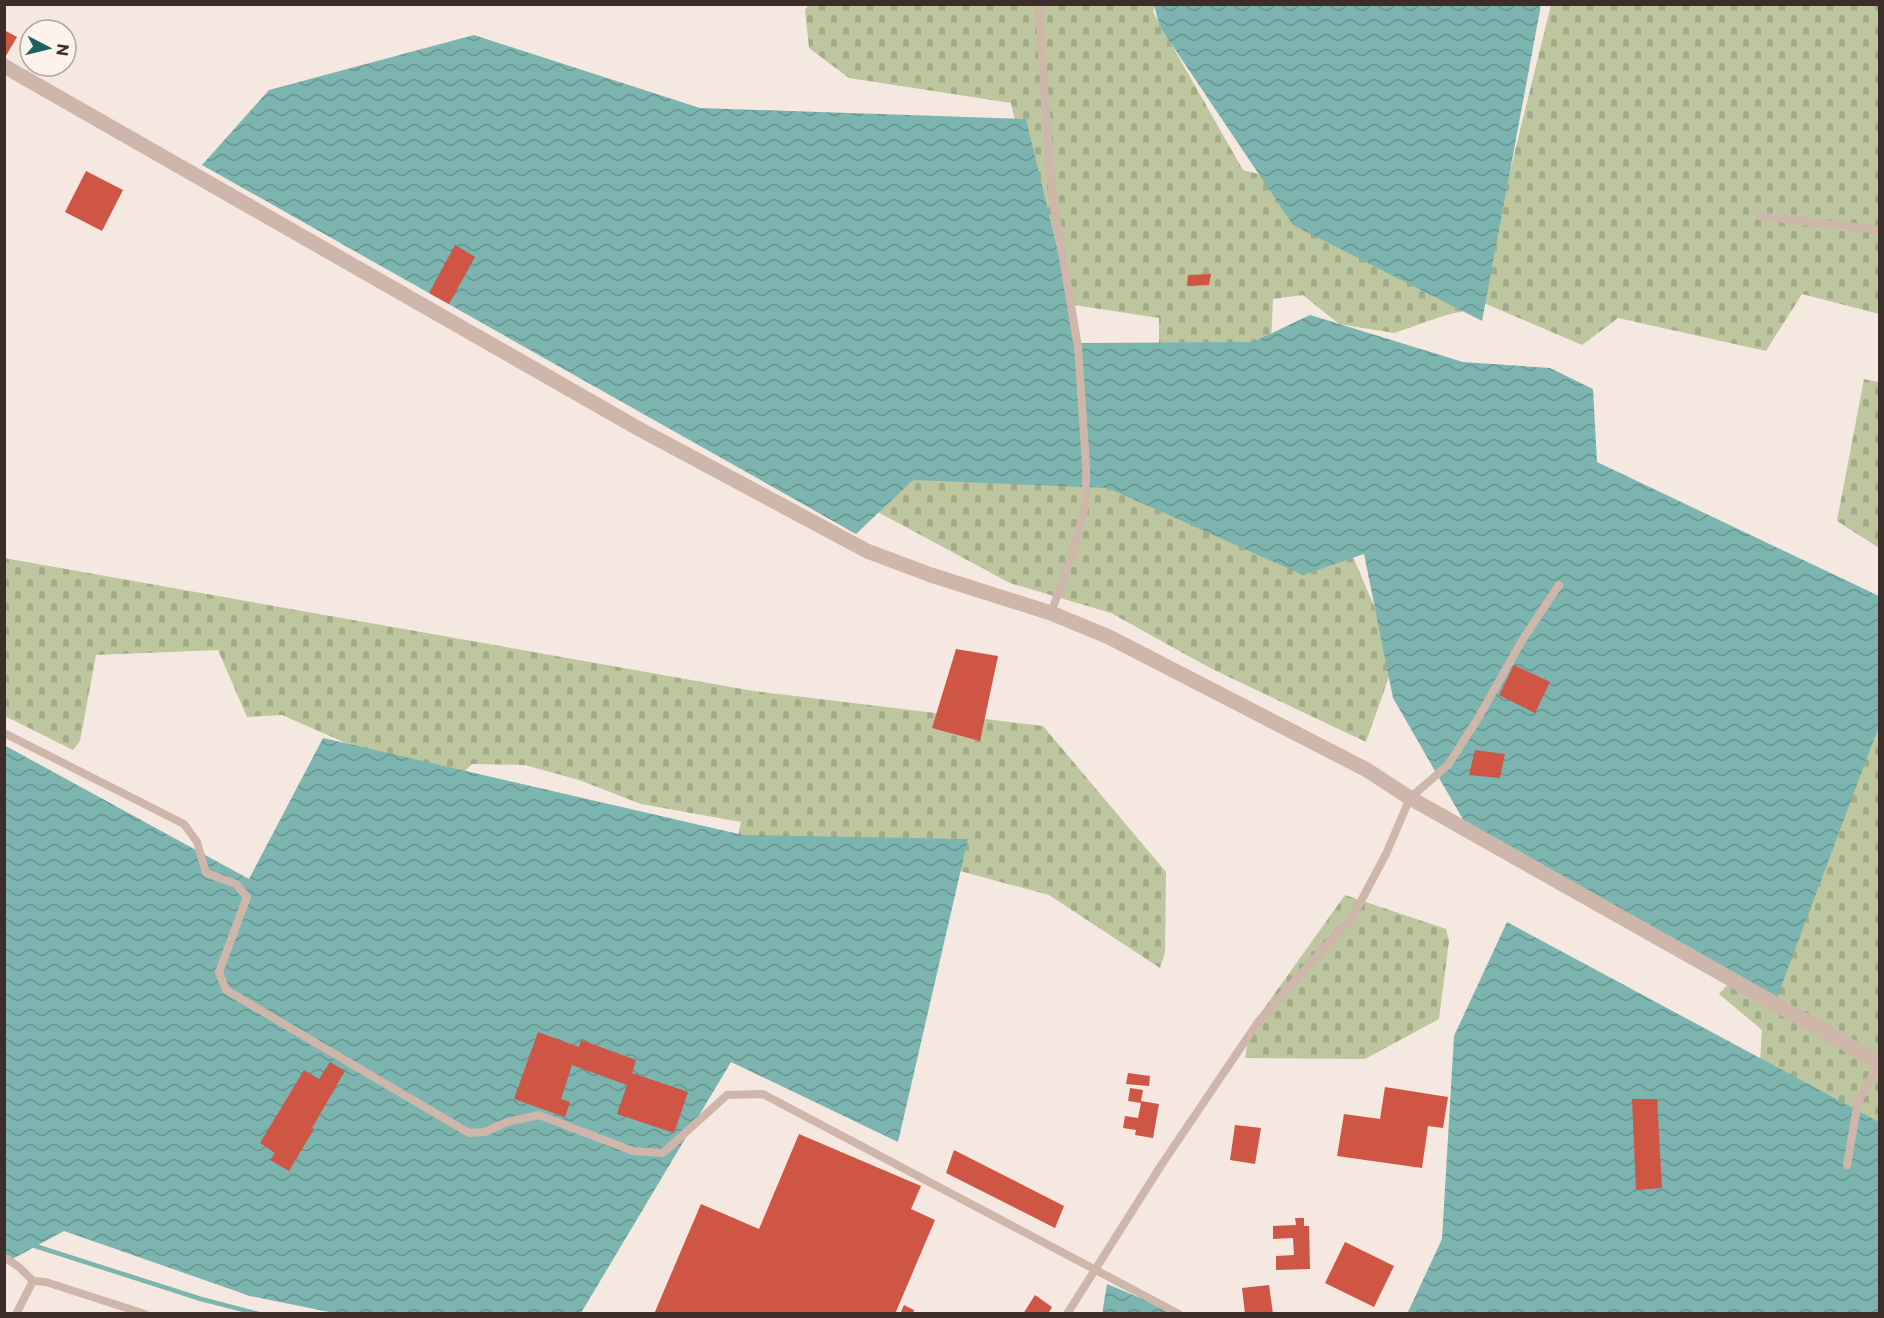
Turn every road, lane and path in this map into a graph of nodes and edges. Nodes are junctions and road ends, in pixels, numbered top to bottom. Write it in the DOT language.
graph roads {
  1 [pos="1039,4"];
  2 [pos="4,66"];
  3 [pos="1759,216"];
  4 [pos="1880,230"];
  5 [pos="1559,585"];
  6 [pos="1051,614"];
  7 [pos="4,733"];
  8 [pos="1410,798"];
  9 [pos="1879,1062"];
  10 [pos="1847,1165"];
  11 [pos="4,1257"];
  12 [pos="1095,1269"];
  13 [pos="33,1281"];
  14 [pos="16,1314"];
  15 [pos="145,1314"];
  16 [pos="1067,1314"];
  17 [pos="1179,1314"];
  1 -- 6 [label="lane"];
  2 -- 6 [label="street"];
  3 -- 4 [label="lane"];
  5 -- 8 [label="lane"];
  6 -- 8 [label="street"];
  7 -- 12 [label="lane"];
  8 -- 9 [label="street"];
  8 -- 12 [label="lane"];
  9 -- 10 [label="lane"];
  11 -- 13 [label="lane"];
  12 -- 16 [label="lane"];
  12 -- 17 [label="lane"];
  13 -- 14 [label="lane"];
  13 -- 15 [label="lane"];
}
